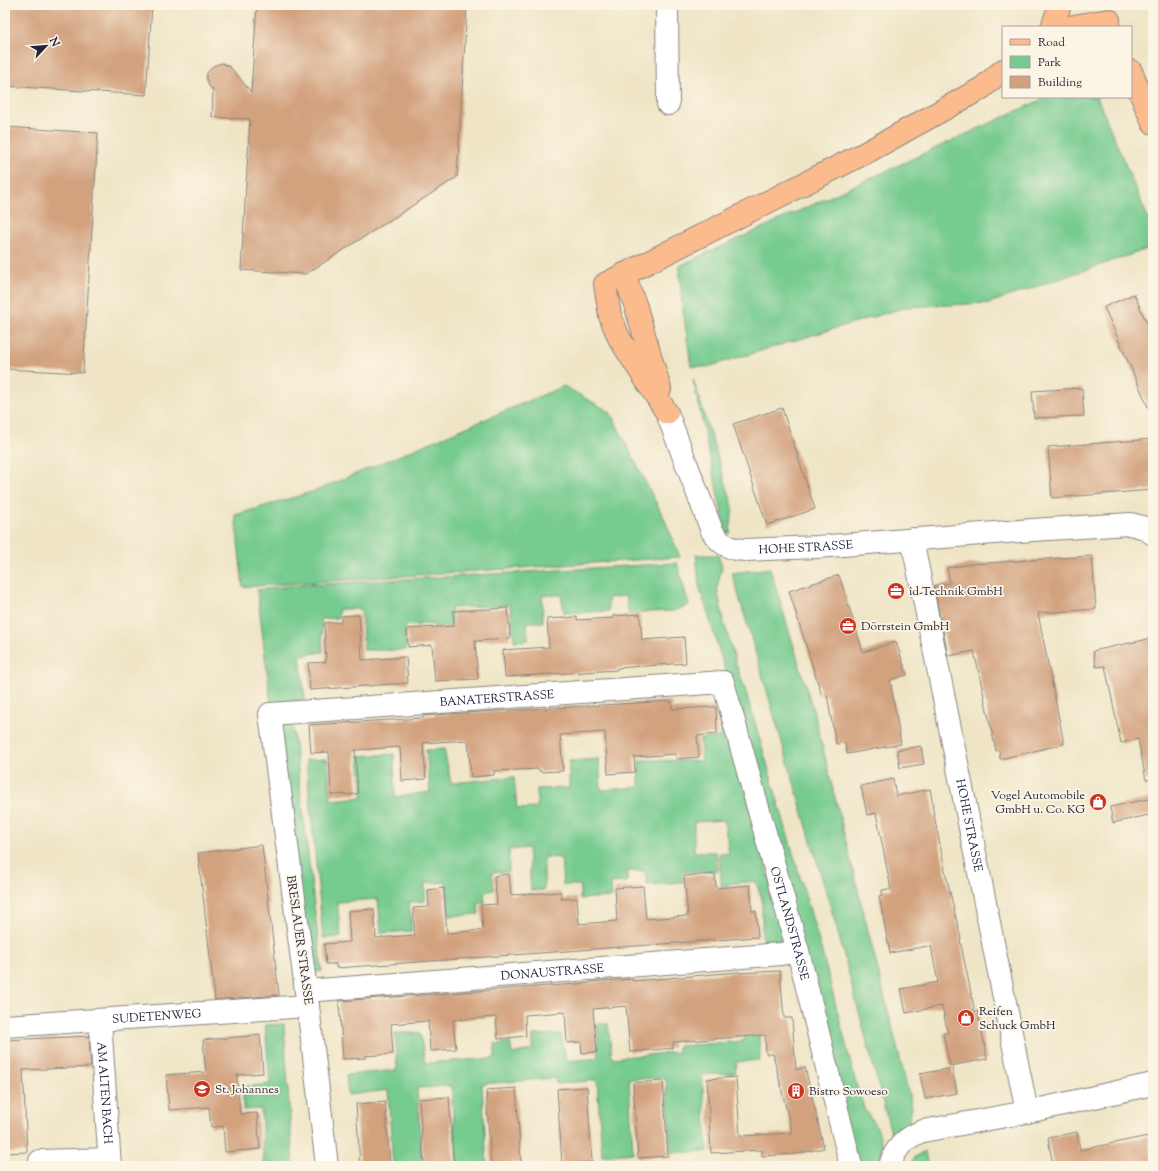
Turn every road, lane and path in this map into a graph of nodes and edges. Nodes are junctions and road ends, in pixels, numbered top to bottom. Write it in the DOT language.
graph roads {
  1 [pos="667,5"];
  2 [pos="1060,5"];
  3 [pos="1107,17"];
  4 [pos="1052,26"];
  5 [pos="1072,26"];
  6 [pos="1002,72"];
  7 [pos="1132,73"];
  8 [pos="993,86"];
  9 [pos="668,104"];
  10 [pos="1153,123"];
  11 [pos="624,274"];
  12 [pos="667,414"];
  13 [pos="1153,534"];
  14 [pos="912,539"];
  15 [pos="723,682"];
  16 [pos="270,714"];
  17 [pos="798,951"];
  18 [pos="307,999"];
  19 [pos="100,1020"];
  20 [pos="5,1026"];
  21 [pos="1153,1084"];
  22 [pos="1027,1112"];
  23 [pos="109,1162"];
  24 [pos="891,1162"];
  25 [pos="40,1166"];
  26 [pos="327,1166"];
  27 [pos="851,1166"];
  1 -- 9 [label="street"];
  2 -- 4 [label="main road"];
  3 -- 5 [label="main road"];
  6 -- 8 [label="main road"];
  7 -- 10 [label="main road"];
  8 -- 11 [label="main road"];
  11 -- 12 [label="main road"];
  11 -- 12 [label="main road"];
  12 -- 14 [label="street, HOHE STRASSE"];
  13 -- 14 [label="street, HOHE STRASSE"];
  14 -- 22 [label="street, HOHE STRASSE"];
  15 -- 16 [label="street, BANATERSTRASSE"];
  15 -- 17 [label="street, OSTLANDSTRASSE"];
  16 -- 18 [label="street, BRESLAUER STRASSE"];
  17 -- 18 [label="street, DONAUSTRASSE"];
  17 -- 27 [label="street, OSTLANDSTRASSE"];
  18 -- 19 [label="street, SUDETENWEG"];
  18 -- 26 [label="street, BRESLAUER STRASSE"];
  19 -- 20 [label="street, SUDETENWEG"];
  19 -- 23 [label="street, AM ALTEN BACH"];
  21 -- 22 [label="street"];
  22 -- 24 [label="street"];
  23 -- 25 [label="street"];
}
